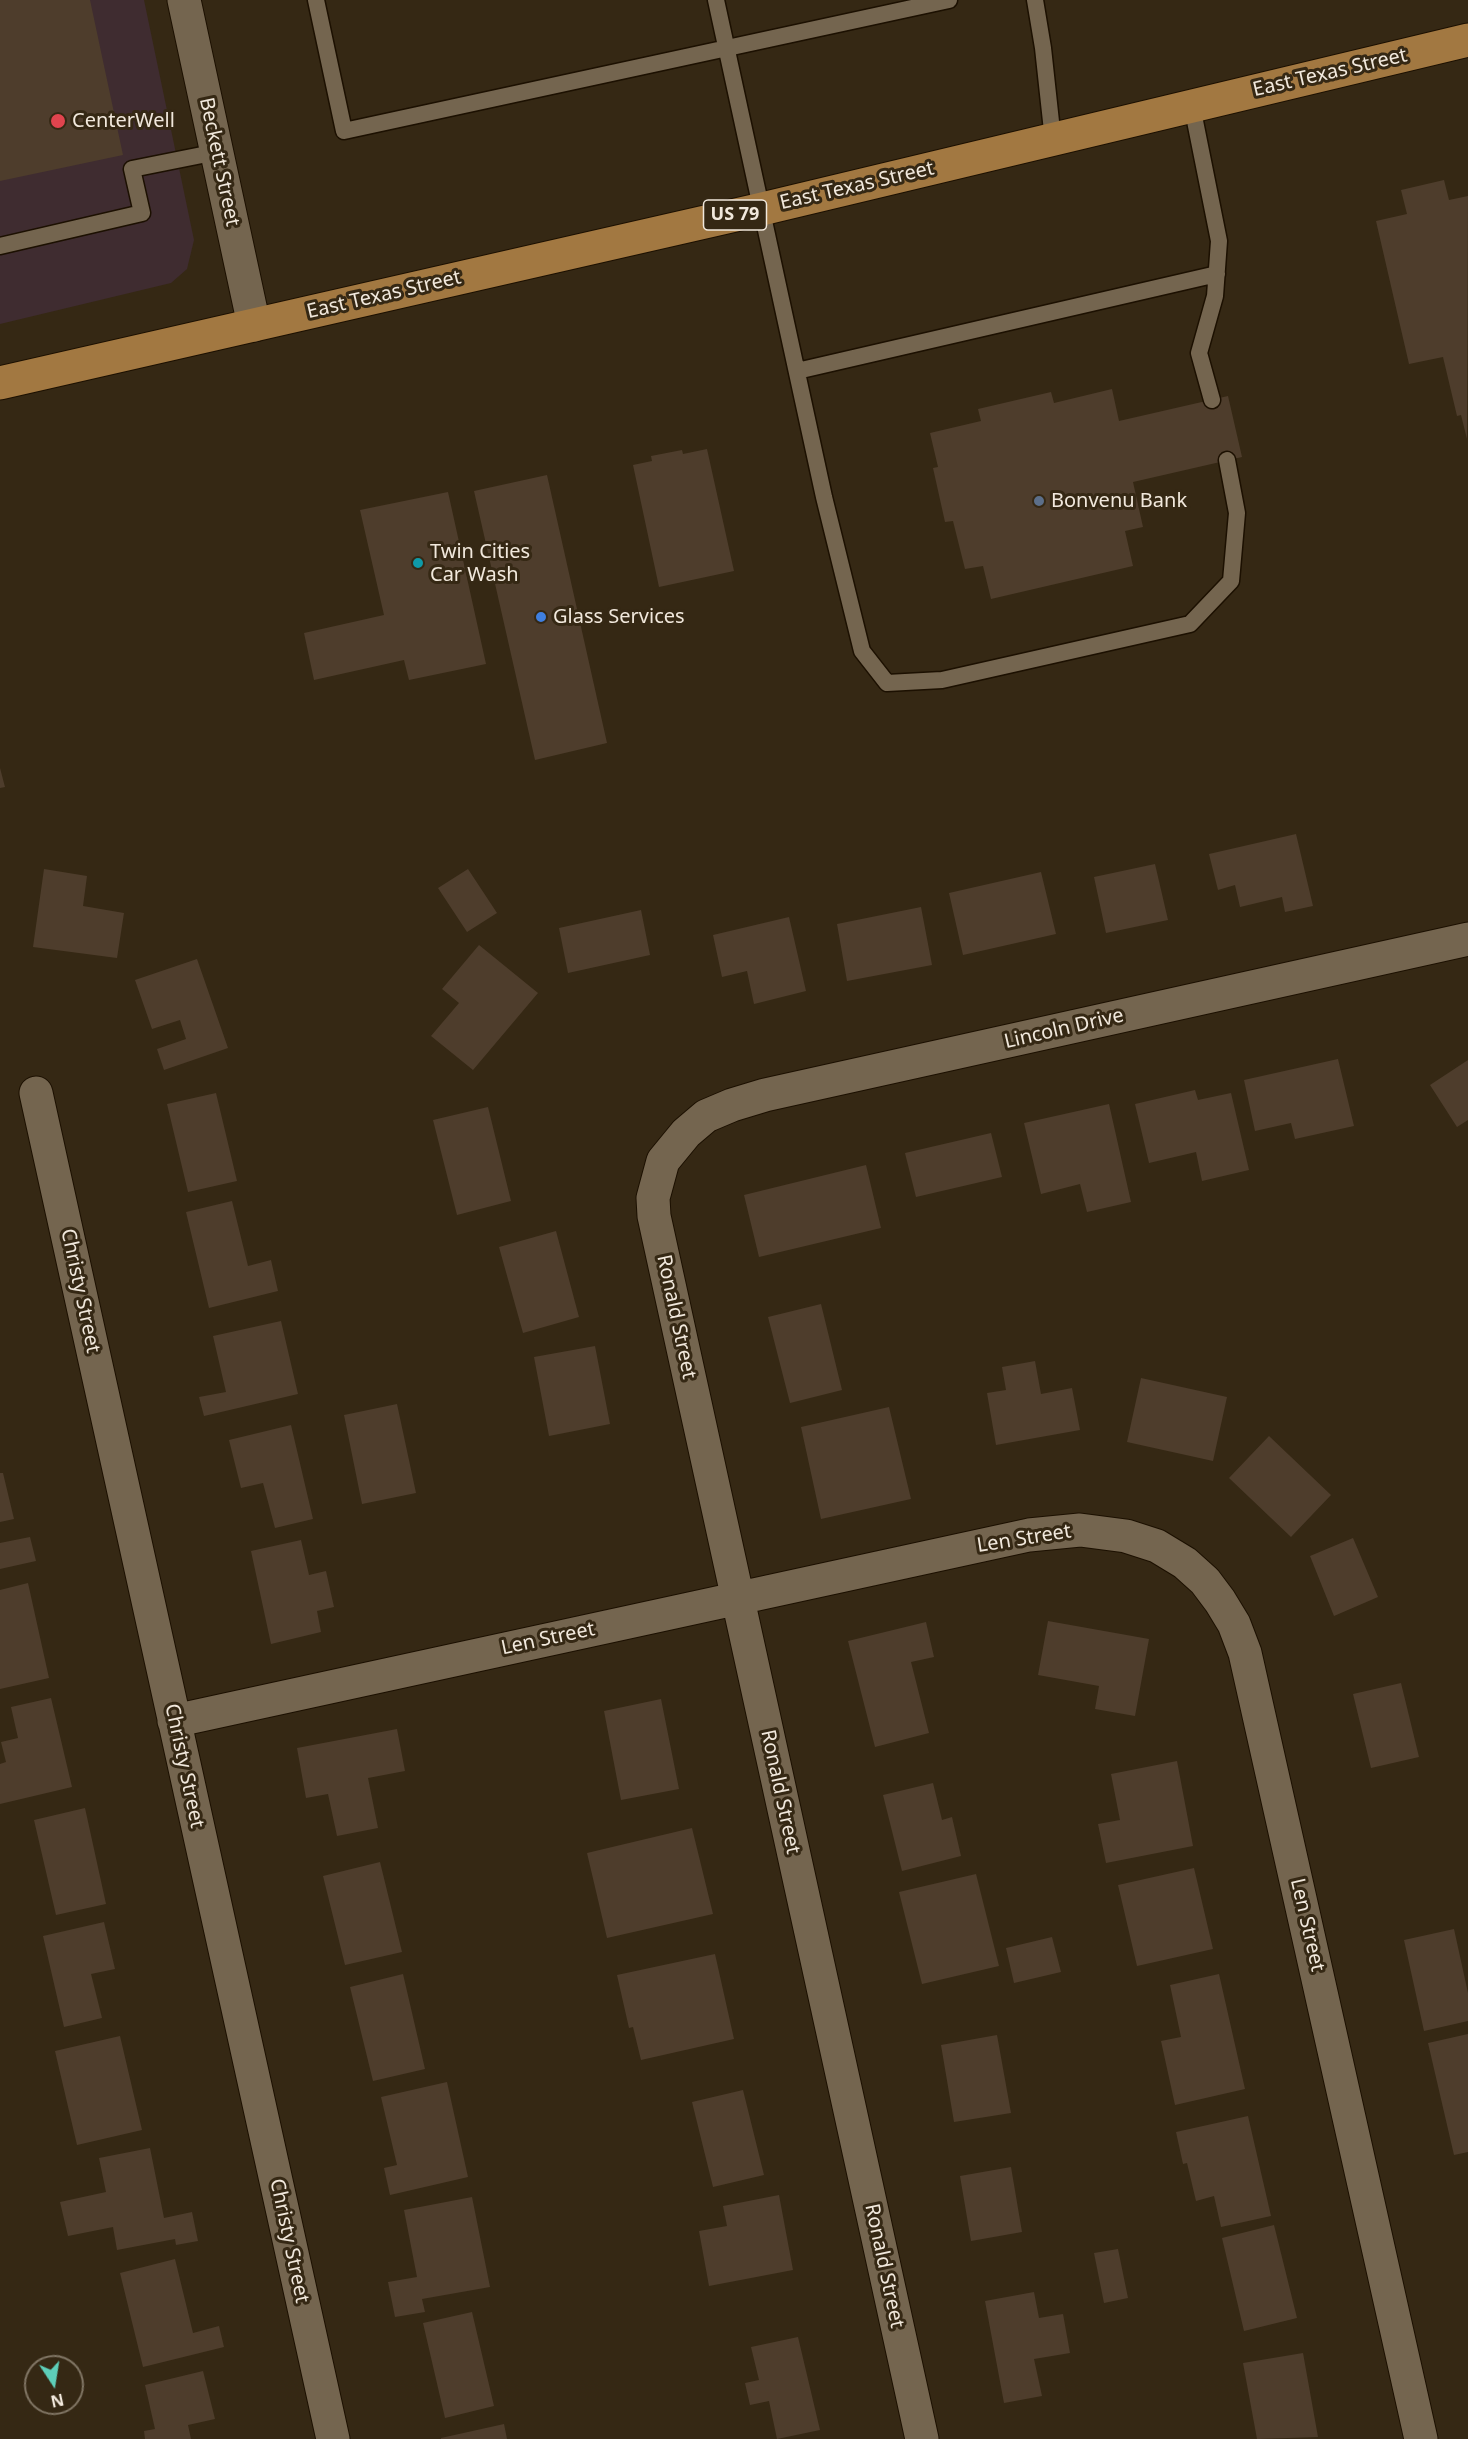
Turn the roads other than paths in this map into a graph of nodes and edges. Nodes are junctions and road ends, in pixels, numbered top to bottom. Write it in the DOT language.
graph roads {
  1 [pos="184,0"];
  2 [pos="316,0"];
  3 [pos="716,0"];
  4 [pos="949,0"];
  5 [pos="1035,0"];
  6 [pos="1468,40"];
  7 [pos="727,48"];
  8 [pos="1192,106"];
  9 [pos="1053,140"];
  10 [pos="217,152"];
  11 [pos="762,209"];
  12 [pos="0,246"];
  13 [pos="1217,274"];
  14 [pos="254,325"];
  15 [pos="797,371"];
  16 [pos="0,383"];
  17 [pos="1212,400"];
  18 [pos="1227,460"];
  19 [pos="1468,939"];
  20 [pos="36,1093"];
  21 [pos="672,1147"];
  22 [pos="737,1598"];
  23 [pos="174,1721"];
  24 [pos="333,2439"];
  25 [pos="922,2439"];
  26 [pos="1421,2439"];
  1 -- 10 [label="street, Beckett Street"];
  2 -- 7 [label="lane"];
  3 -- 7 [label="lane"];
  4 -- 7 [label="lane"];
  5 -- 9 [label="lane"];
  6 -- 8 [label="main road, East Texas Street / US 79"];
  7 -- 11 [label="lane"];
  8 -- 9 [label="main road, East Texas Street / US 79"];
  8 -- 13 [label="lane"];
  9 -- 11 [label="main road, East Texas Street / US 79"];
  10 -- 12 [label="lane"];
  10 -- 14 [label="street, Beckett Street"];
  11 -- 14 [label="main road, East Texas Street / US 79"];
  11 -- 15 [label="lane"];
  13 -- 15 [label="lane"];
  13 -- 17 [label="lane"];
  14 -- 16 [label="main road, East Texas Street / US 79"];
  15 -- 18 [label="lane"];
  19 -- 21 [label="street, Lincoln Drive"];
  20 -- 23 [label="street, Christy Street"];
  21 -- 22 [label="street, Ronald Street"];
  22 -- 23 [label="street, Len Street"];
  22 -- 25 [label="street, Ronald Street"];
  22 -- 26 [label="street, Len Street"];
  23 -- 24 [label="street, Christy Street"];
}
